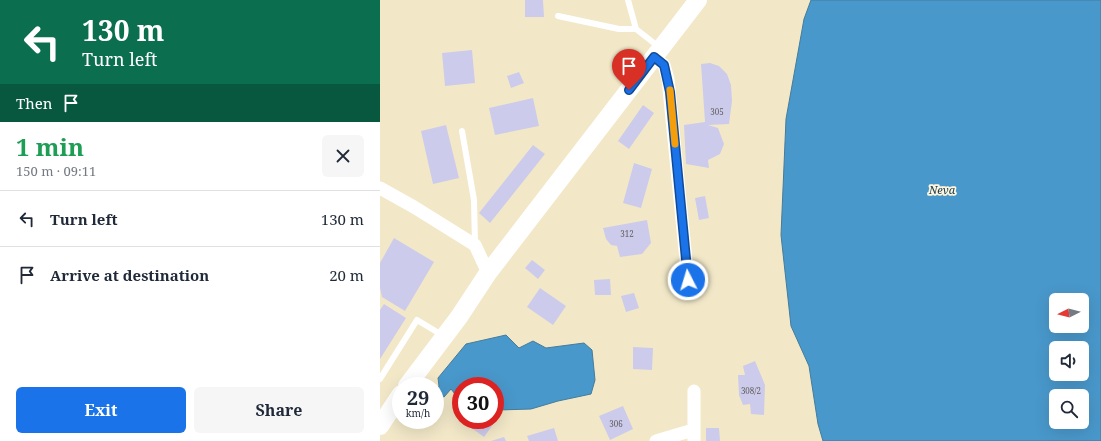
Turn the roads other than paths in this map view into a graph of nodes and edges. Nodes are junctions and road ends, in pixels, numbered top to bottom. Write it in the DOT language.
graph roads {
  1 [pos="628,0"];
  2 [pos="698,0"];
  3 [pos="558,16"];
  4 [pos="636,29"];
  5 [pos="657,52"];
  6 [pos="462,131"];
  7 [pos="380,188"];
  8 [pos="475,245"];
  9 [pos="488,273"];
  10 [pos="688,280"];
  11 [pos="444,336"];
  12 [pos="413,377"];
  13 [pos="380,379"];
  14 [pos="694,391"];
  15 [pos="392,406"];
  16 [pos="381,421"];
  17 [pos="694,436"];
  18 [pos="656,441"];
  1 -- 4 [label="lane"];
  2 -- 5 [label="main road"];
  3 -- 4 [label="lane"];
  4 -- 5 [label="lane"];
  5 -- 9 [label="main road"];
  5 -- 10 [label="street"];
  6 -- 8 [label="lane"];
  7 -- 8 [label="street"];
  8 -- 9 [label="street"];
  9 -- 11 [label="main road"];
  11 -- 12 [label="main road"];
  11 -- 13 [label="lane"];
  14 -- 17 [label="street"];
  15 -- 16 [label="main road"];
  17 -- 18 [label="street"];
}
